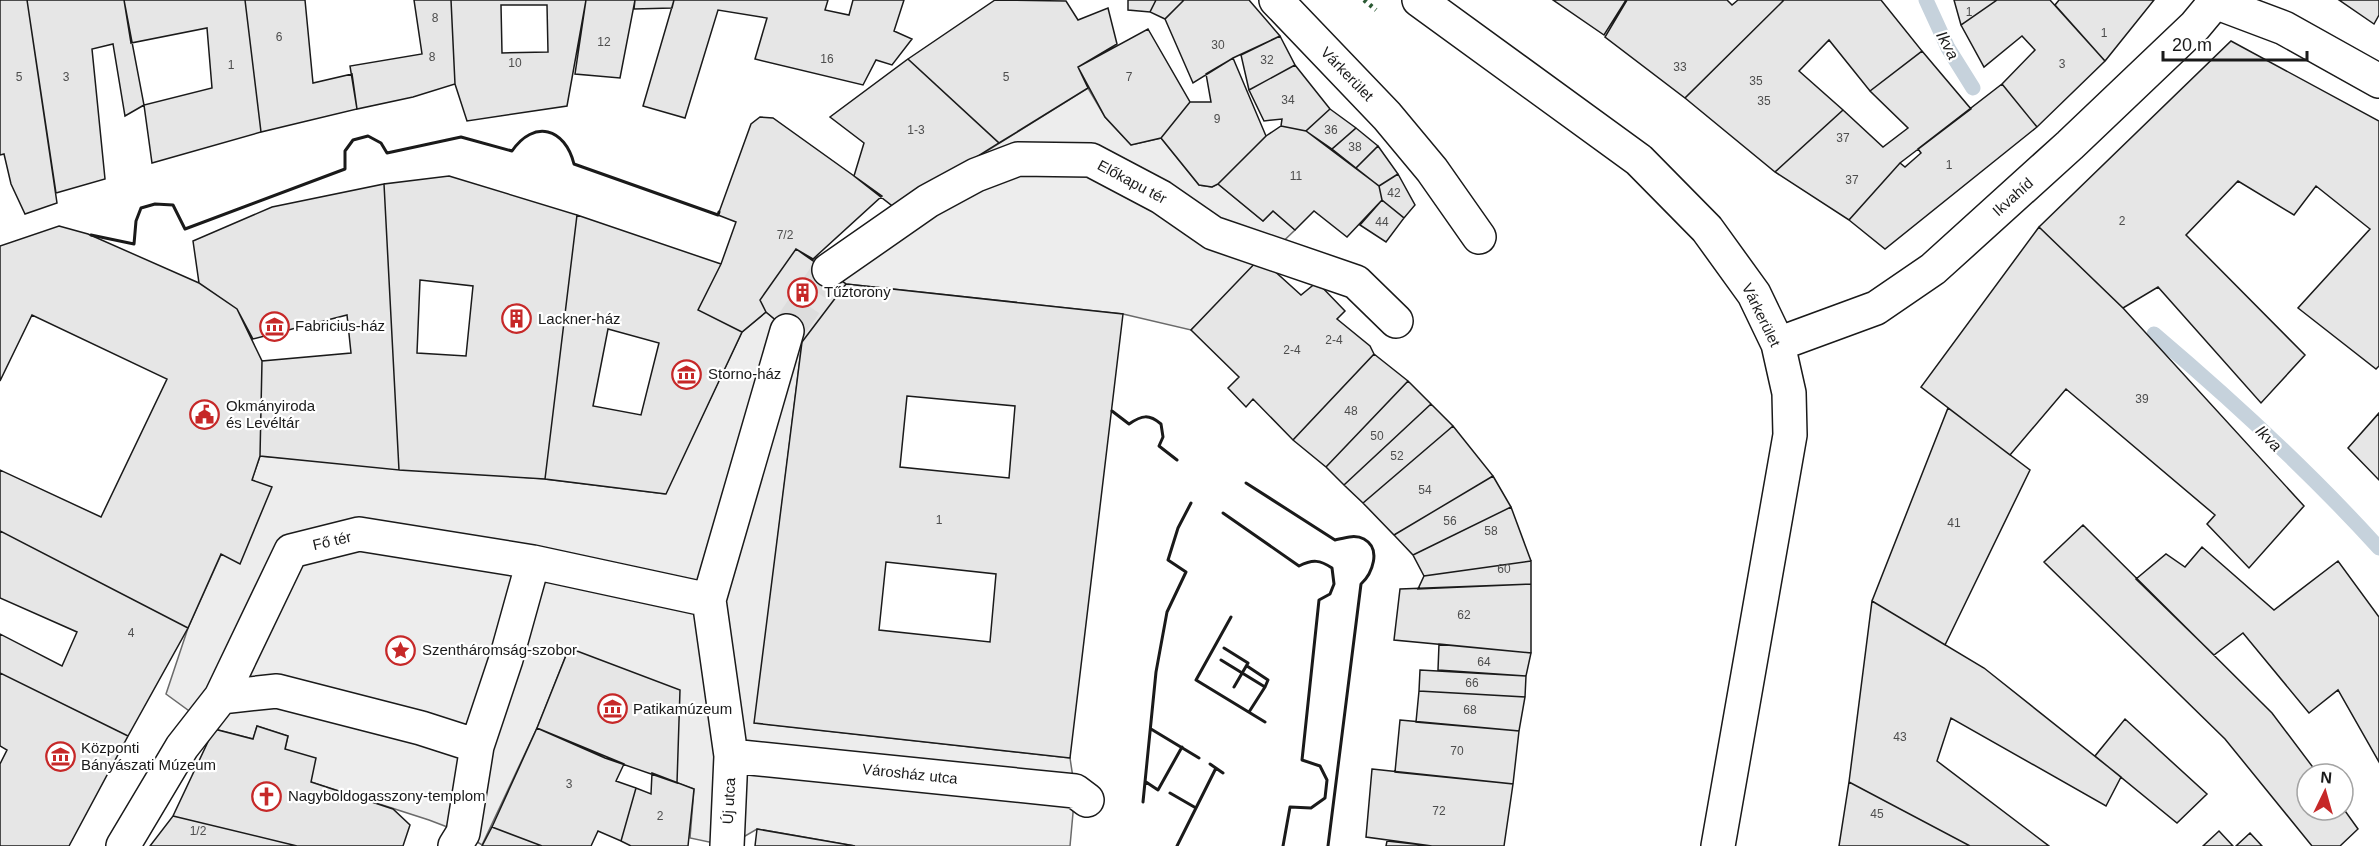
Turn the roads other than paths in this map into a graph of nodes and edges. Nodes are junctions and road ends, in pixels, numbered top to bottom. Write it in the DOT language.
graph roads {
  1 [pos="1276,0"];
  2 [pos="1419,0"];
  3 [pos="2214,1"];
  4 [pos="2379,81"];
  5 [pos="1479,237"];
  6 [pos="829,270"];
  7 [pos="1396,321"];
  8 [pos="787,331"];
  9 [pos="1778,344"];
  10 [pos="533,562"];
  11 [pos="709,600"];
  12 [pos="212,708"];
  13 [pos="477,746"];
  14 [pos="731,756"];
  15 [pos="1087,800"];
  16 [pos="459,839"];
  17 [pos="123,846"];
  18 [pos="727,846"];
  19 [pos="1718,846"];
  1 -- 5 [label="street, Várkerület"];
  2 -- 9 [label="street, Várkerület"];
  3 -- 4 [label="street"];
  3 -- 9 [label="street, Ikvahíd"];
  6 -- 7 [label="street, Előkapu tér"];
  8 -- 11 [label="street"];
  9 -- 19 [label="street, Várkerület"];
  10 -- 11 [label="street, Fő tér"];
  10 -- 12 [label="street, Fő tér"];
  10 -- 13 [label="street"];
  11 -- 14 [label="street"];
  12 -- 13 [label="street"];
  12 -- 17 [label="street"];
  13 -- 16 [label="street"];
  14 -- 15 [label="street, Városház utca"];
  14 -- 18 [label="street, Új utca"];
}
